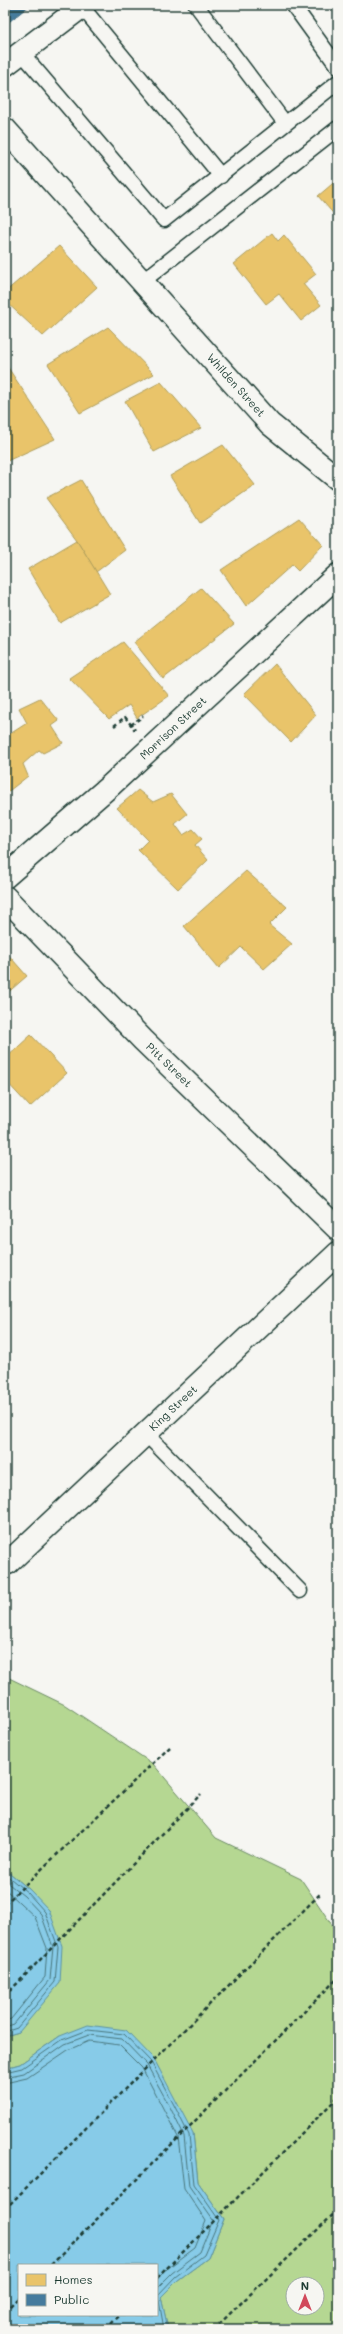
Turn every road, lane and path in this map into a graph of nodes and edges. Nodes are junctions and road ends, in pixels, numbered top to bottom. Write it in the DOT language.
graph roads {
  1 [pos="196,5"];
  2 [pos="293,5"];
  3 [pos="83,6"];
  4 [pos="13,59"];
  5 [pos="338,67"];
  6 [pos="338,82"];
  7 [pos="285,123"];
  8 [pos="338,128"];
  9 [pos="5,129"];
  10 [pos="221,176"];
  11 [pos="143,281"];
  12 [pos="338,479"];
  13 [pos="338,575"];
  14 [pos="143,716"];
  15 [pos="125,717"];
  16 [pos="131,725"];
  17 [pos="114,726"];
  18 [pos="5,878"];
  19 [pos="5,897"];
  20 [pos="338,1229"];
  21 [pos="338,1253"];
  22 [pos="146,1434"];
  23 [pos="8,1564"];
  24 [pos="300,1591"];
  25 [pos="170,1747"];
  26 [pos="201,1794"];
  27 [pos="320,1894"];
  28 [pos="5,1904"];
  29 [pos="338,1978"];
  30 [pos="5,1996"];
  31 [pos="338,2097"];
  32 [pos="5,2209"];
  33 [pos="338,2210"];
  34 [pos="52,2264"];
  35 [pos="158,2277"];
  36 [pos="18,2298"];
  37 [pos="5,2311"];
  38 [pos="119,2316"];
  39 [pos="106,2329"];
  40 [pos="214,2329"];
  1 -- 7 [label="lane"];
  2 -- 5 [label="lane"];
  3 -- 4 [label="street"];
  3 -- 10 [label="lane"];
  4 -- 10 [label="lane"];
  6 -- 7 [label="lane"];
  7 -- 10 [label="lane"];
  8 -- 11 [label="lane"];
  9 -- 11 [label="street, Whilden Street"];
  11 -- 12 [label="street, Whilden Street"];
  13 -- 18 [label="street, Morrison Street"];
  14 -- 16 [label="path"];
  15 -- 17 [label="path"];
  19 -- 20 [label="street, Pitt Street"];
  21 -- 22 [label="street, King Street"];
  22 -- 23 [label="street, King Street"];
  22 -- 24 [label="lane"];
  25 -- 28 [label="path"];
  26 -- 30 [label="path"];
  27 -- 32 [label="path"];
  29 -- 34 [label="path"];
  31 -- 35 [label="path"];
  33 -- 40 [label="path"];
  36 -- 37 [label="path"];
  38 -- 39 [label="path"];
}
